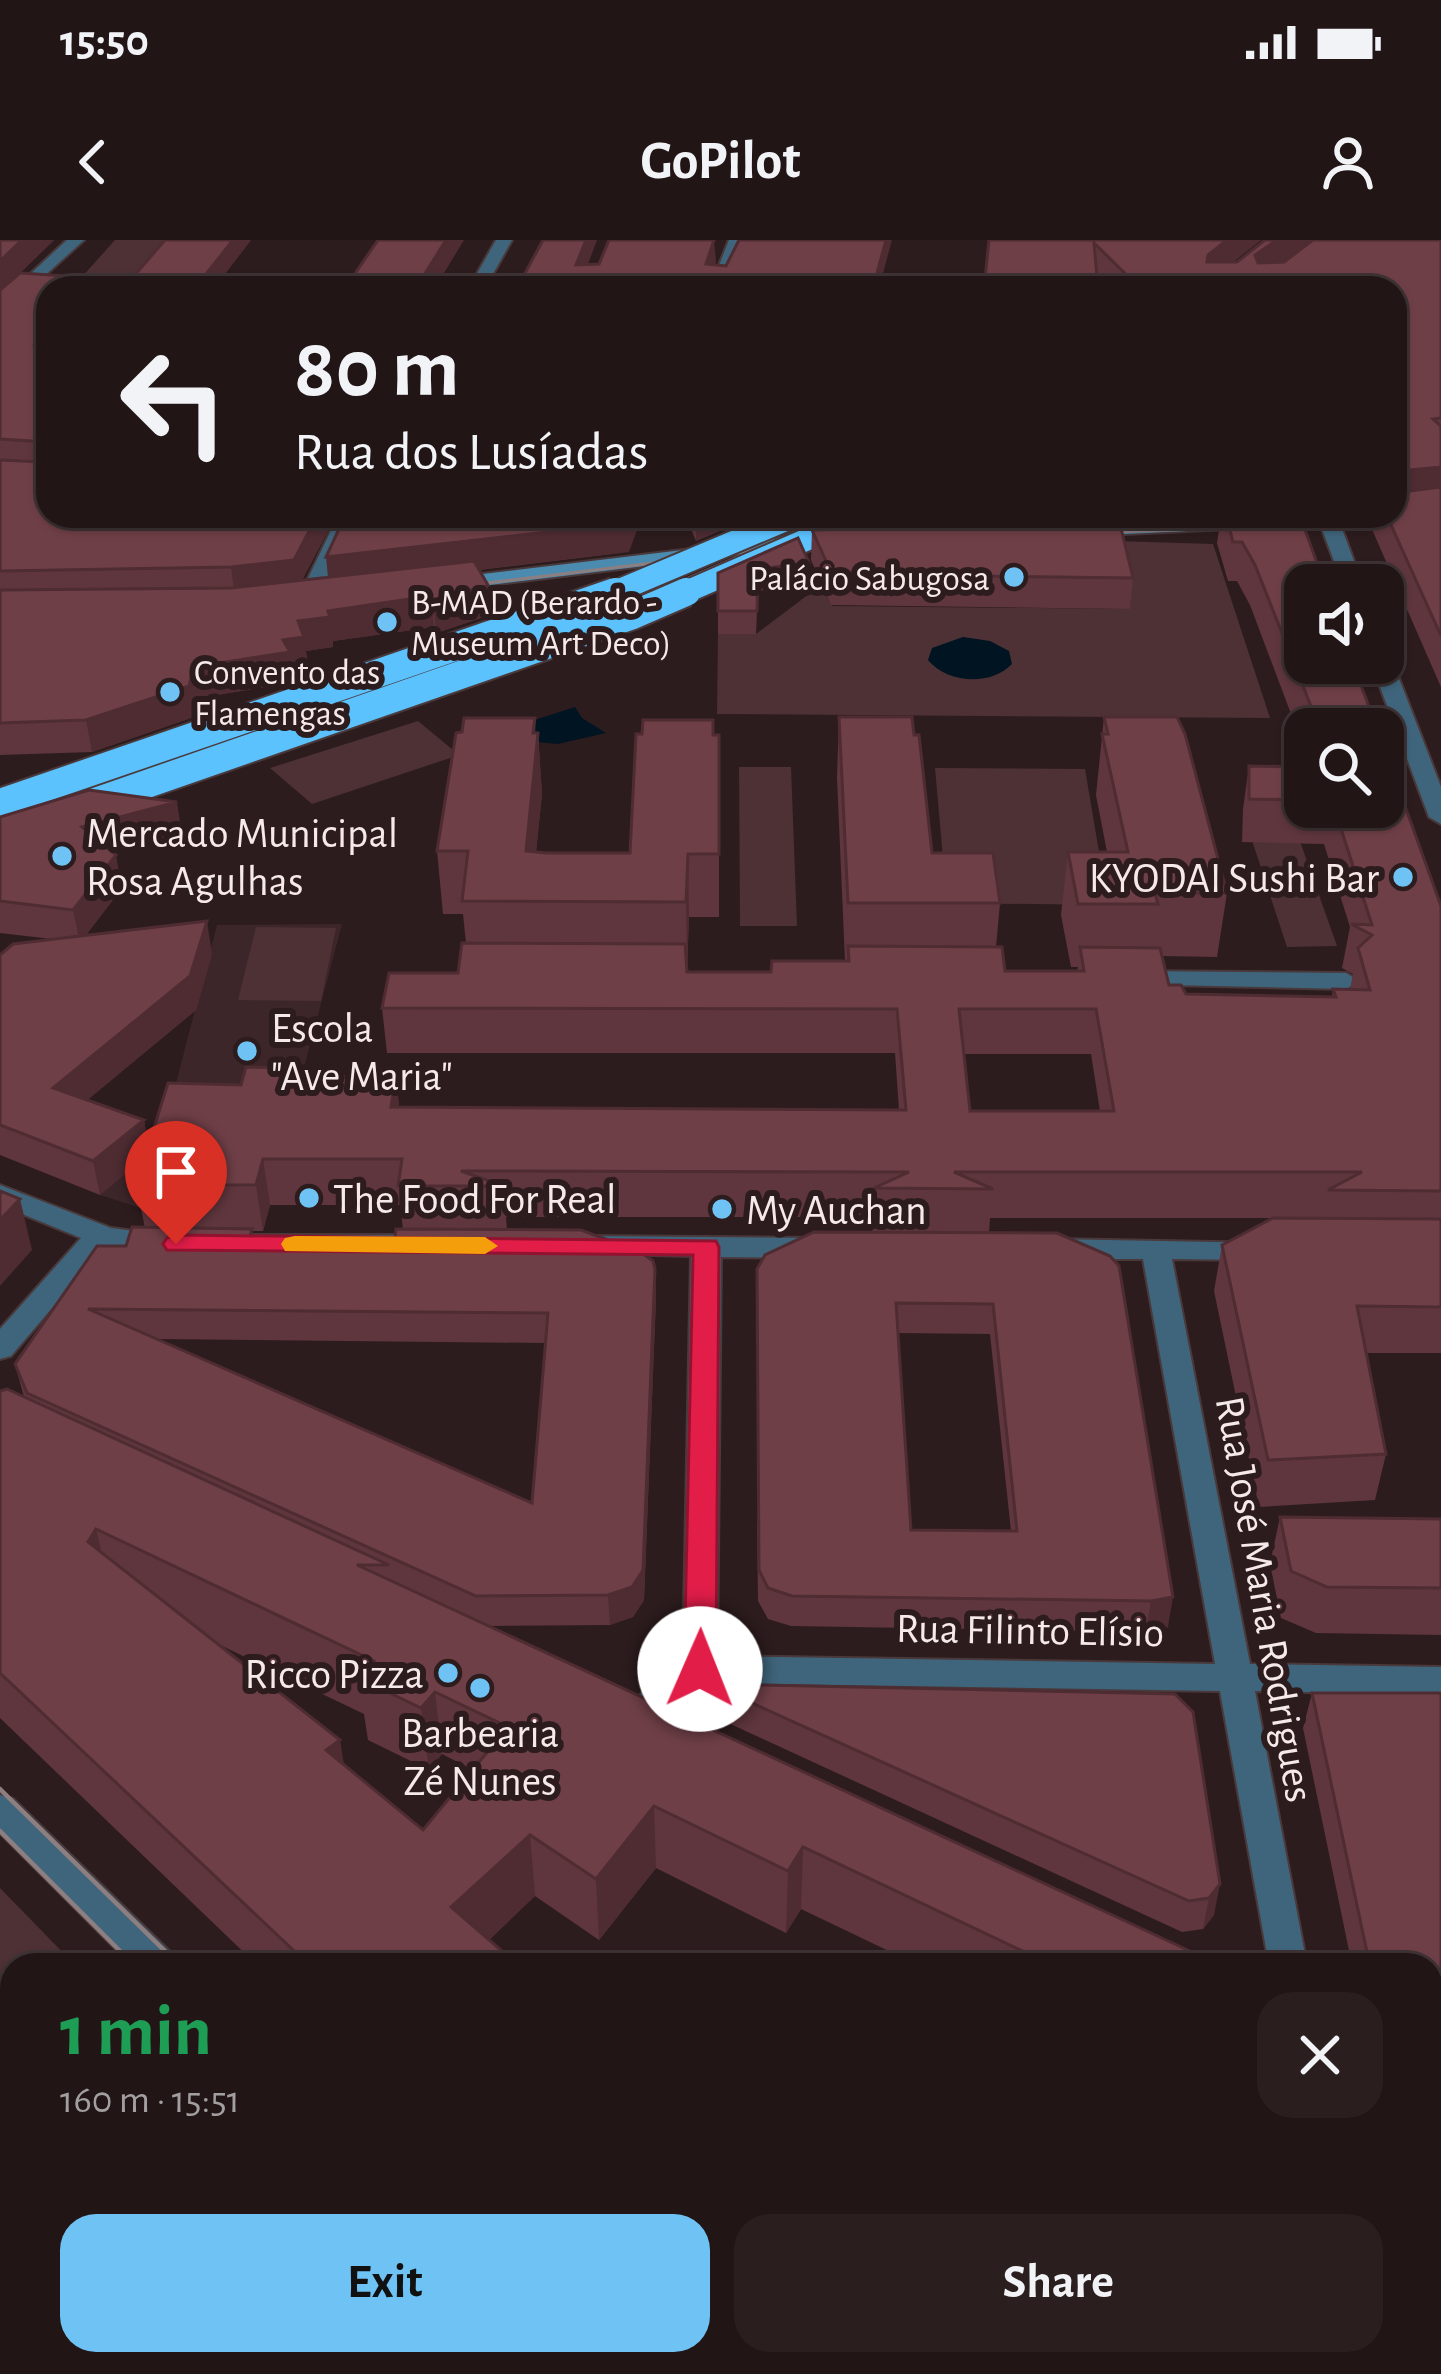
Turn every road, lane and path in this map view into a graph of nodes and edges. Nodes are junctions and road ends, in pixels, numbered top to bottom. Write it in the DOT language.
graph roads {
  1 [pos="76,240"];
  2 [pos="504,240"];
  3 [pos="737,240"];
  4 [pos="37,276"];
  5 [pos="484,276"];
  6 [pos="723,276"];
  7 [pos="36,277"];
  8 [pos="0,311"];
  9 [pos="343,528"];
  10 [pos="767,528"];
  11 [pos="847,528"];
  12 [pos="861,528"];
  13 [pos="1125,528"];
  14 [pos="1332,528"];
  15 [pos="1067,530"];
  16 [pos="1345,564"];
  17 [pos="423,587"];
  18 [pos="310,599"];
  19 [pos="1390,684"];
  20 [pos="0,803"];
  21 [pos="1441,817"];
  22 [pos="0,835"];
  23 [pos="1095,979"];
  24 [pos="1346,981"];
  25 [pos="0,1194"];
  26 [pos="99,1234"];
  27 [pos="468,1245"];
  28 [pos="563,1246"];
  29 [pos="706,1247"];
  30 [pos="848,1248"];
  31 [pos="1014,1249"];
  32 [pos="1156,1250"];
  33 [pos="1299,1250"];
  34 [pos="0,1349"];
  35 [pos="700,1669"];
  36 [pos="1234,1678"];
  37 [pos="1441,1681"];
  38 [pos="676,1738"];
  39 [pos="0,1810"];
  40 [pos="145,1953"];
  41 [pos="1286,1953"];
  1 -- 4 [label="street"];
  2 -- 5 [label="street"];
  3 -- 6 [label="street"];
  7 -- 8 [label="street"];
  9 -- 18 [label="street"];
  10 -- 20 [label="highway, bridge"];
  11 -- 17 [label="main road"];
  12 -- 22 [label="highway, bridge"];
  13 -- 15 [label="main road"];
  14 -- 16 [label="street"];
  19 -- 21 [label="street"];
  23 -- 24 [label="street"];
  25 -- 26 [label="street"];
  26 -- 27 [label="street"];
  26 -- 34 [label="street"];
  28 -- 29 [label="street"];
  29 -- 30 [label="street"];
  29 -- 35 [label="street"];
  31 -- 32 [label="street"];
  32 -- 33 [label="street"];
  32 -- 36 [label="street, Rua José Maria Rodrigues"];
  35 -- 36 [label="street, Rua Filinto Elísio"];
  35 -- 38 [label="street"];
  36 -- 37 [label="street, Rua Filinto Elísio"];
  36 -- 41 [label="street, Rua José Maria Rodrigues"];
  39 -- 40 [label="street"];
}
